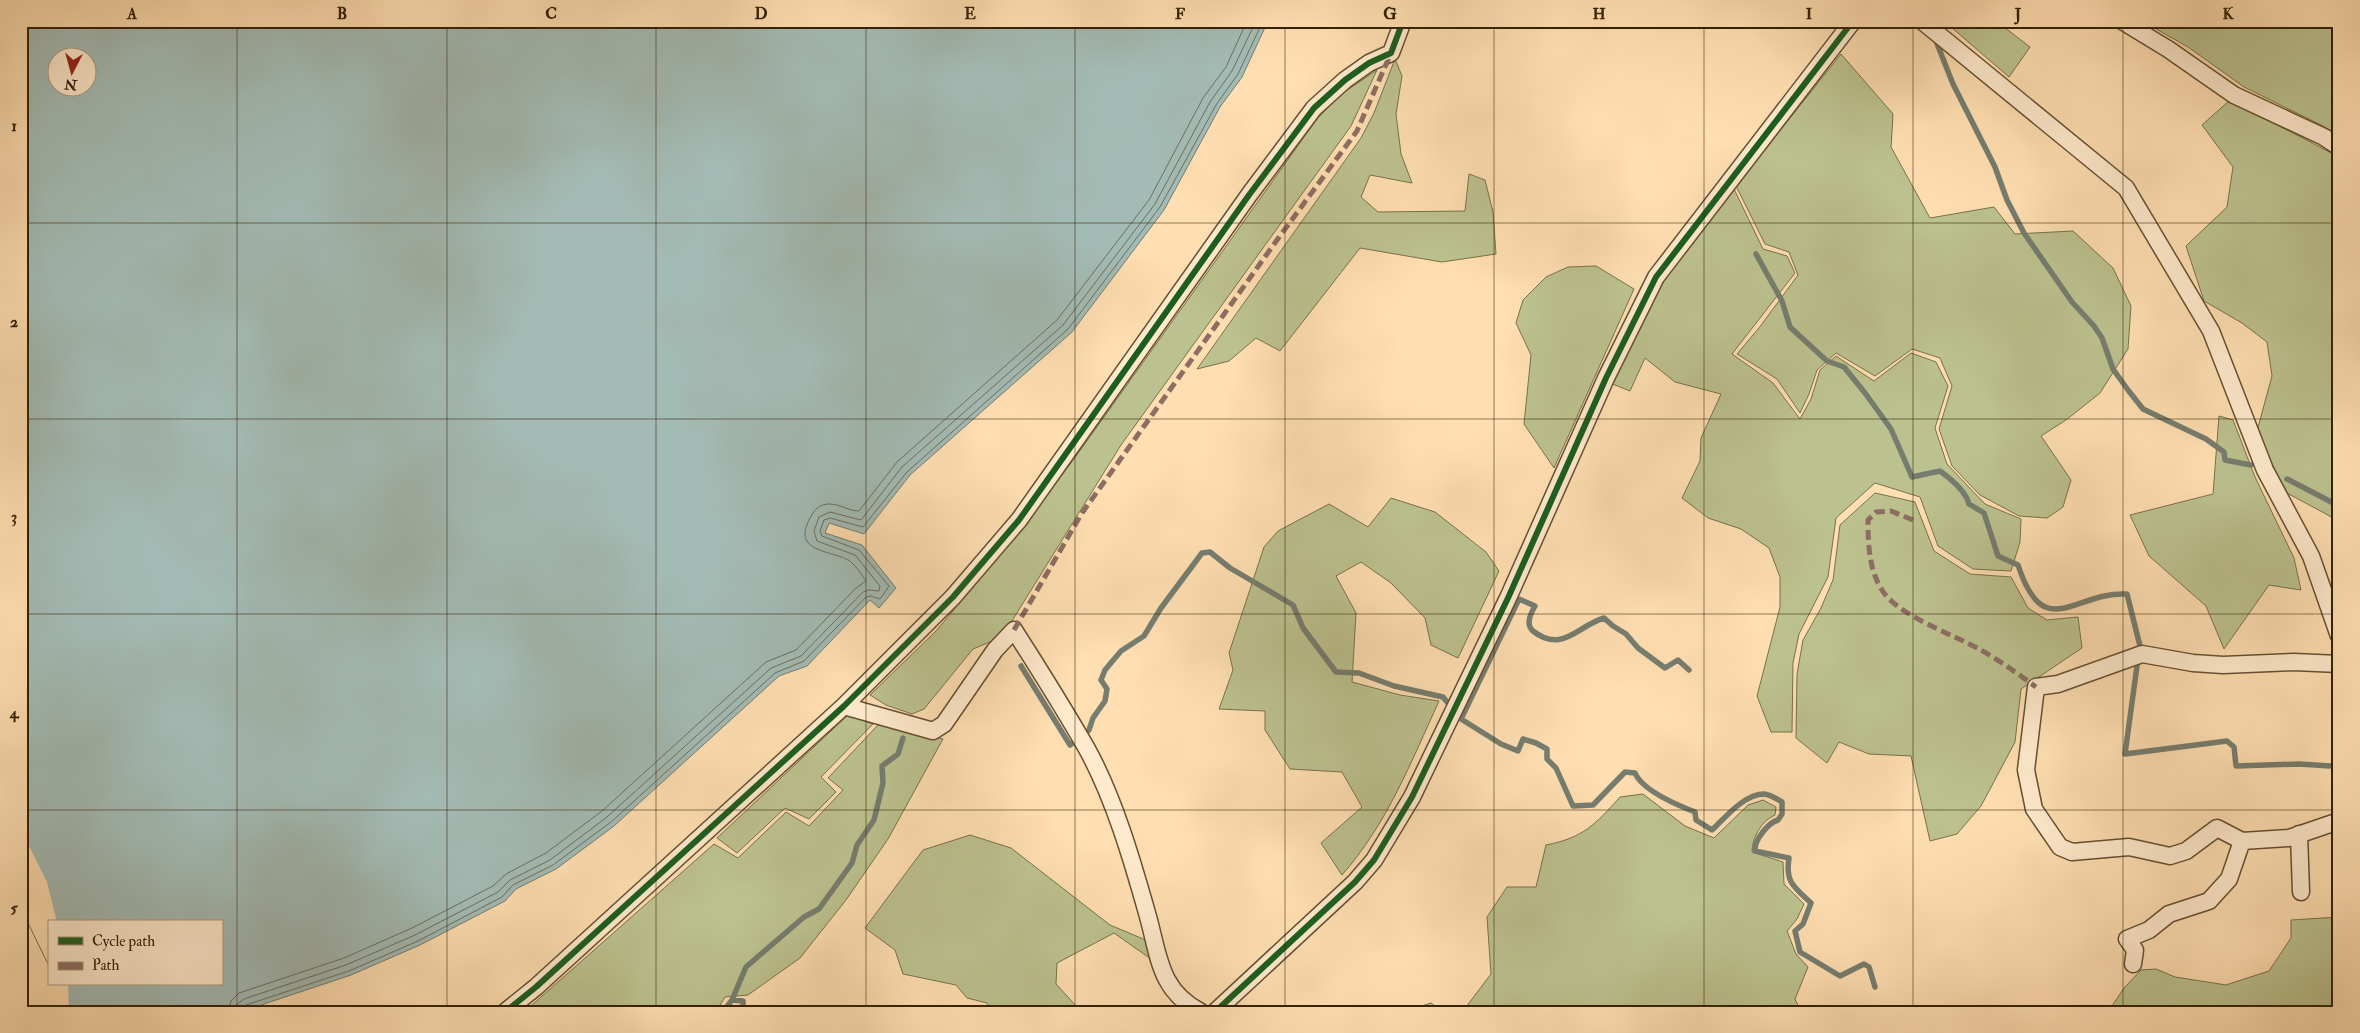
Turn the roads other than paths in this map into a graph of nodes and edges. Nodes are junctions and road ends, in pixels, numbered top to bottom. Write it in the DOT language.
graph roads {
  1 [pos="1403,21"];
  2 [pos="1853,21"];
  3 [pos="1922,21"];
  4 [pos="2122,21"];
  5 [pos="2339,147"];
  6 [pos="2339,636"];
  7 [pos="2339,664"];
  8 [pos="844,706"];
  9 [pos="2339,820"];
  10 [pos="2299,834"];
  11 [pos="2242,841"];
  12 [pos="2301,892"];
  13 [pos="2133,964"];
  14 [pos="505,1012"];
  15 [pos="1201,1012"];
  16 [pos="1215,1012"];
  1 -- 8 [label="street"];
  2 -- 16 [label="street"];
  3 -- 6 [label="street"];
  4 -- 5 [label="street"];
  7 -- 11 [label="street"];
  8 -- 14 [label="street"];
  8 -- 15 [label="street"];
  9 -- 10 [label="street"];
  10 -- 11 [label="street"];
  10 -- 12 [label="street"];
  11 -- 13 [label="street"];
}
